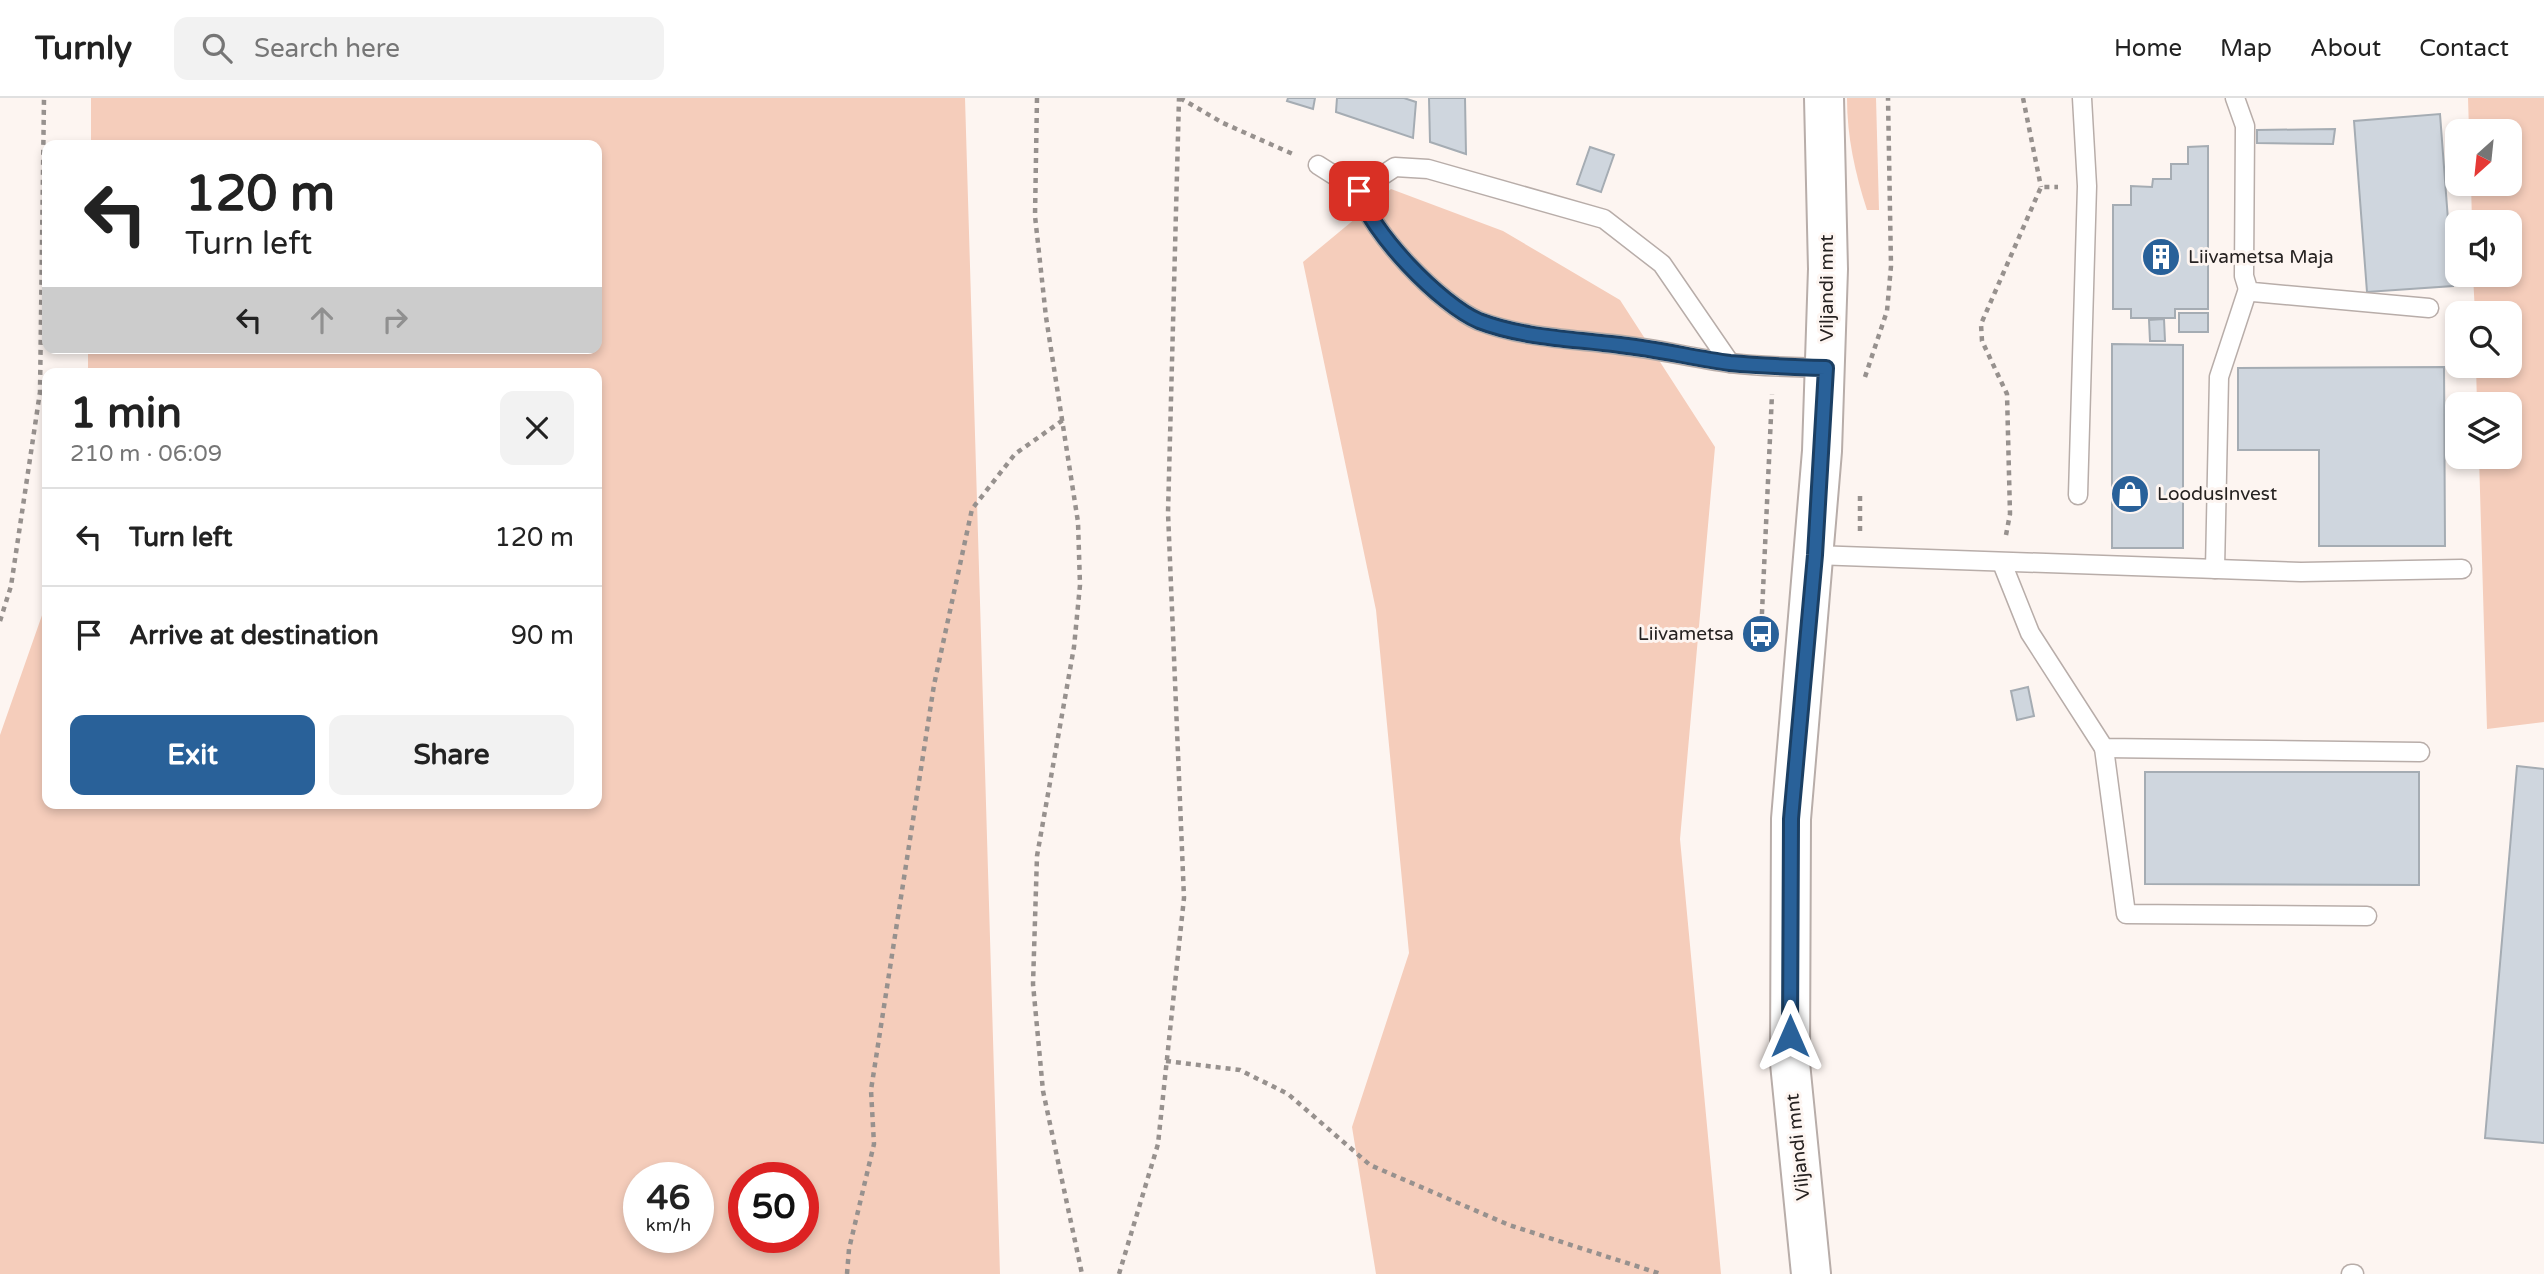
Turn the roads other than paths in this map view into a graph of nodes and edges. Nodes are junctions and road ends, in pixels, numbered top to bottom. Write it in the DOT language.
graph roads {
  1 [pos="1824,98"];
  2 [pos="2082,98"];
  3 [pos="2235,98"];
  4 [pos="1318,165"];
  5 [pos="1359,191"];
  6 [pos="2248,289"];
  7 [pos="2429,308"];
  8 [pos="1730,363"];
  9 [pos="1826,368"];
  10 [pos="2078,495"];
  11 [pos="1815,555"];
  12 [pos="2002,563"];
  13 [pos="2216,569"];
  14 [pos="2462,569"];
  15 [pos="2104,748"];
  16 [pos="2420,752"];
  17 [pos="2367,916"];
  18 [pos="1811,1274"];
  1 -- 9 [label="main road, Viljandi mnt"];
  2 -- 10 [label="lane"];
  3 -- 6 [label="lane"];
  4 -- 5 [label="lane"];
  5 -- 8 [label="lane"];
  5 -- 8 [label="lane"];
  6 -- 7 [label="lane"];
  6 -- 13 [label="lane"];
  8 -- 9 [label="lane"];
  9 -- 11 [label="main road, Viljandi mnt"];
  11 -- 12 [label="lane"];
  11 -- 18 [label="main road, Viljandi mnt"];
  12 -- 13 [label="lane"];
  12 -- 15 [label="lane"];
  13 -- 14 [label="lane"];
  15 -- 16 [label="lane"];
  15 -- 17 [label="lane"];
}
